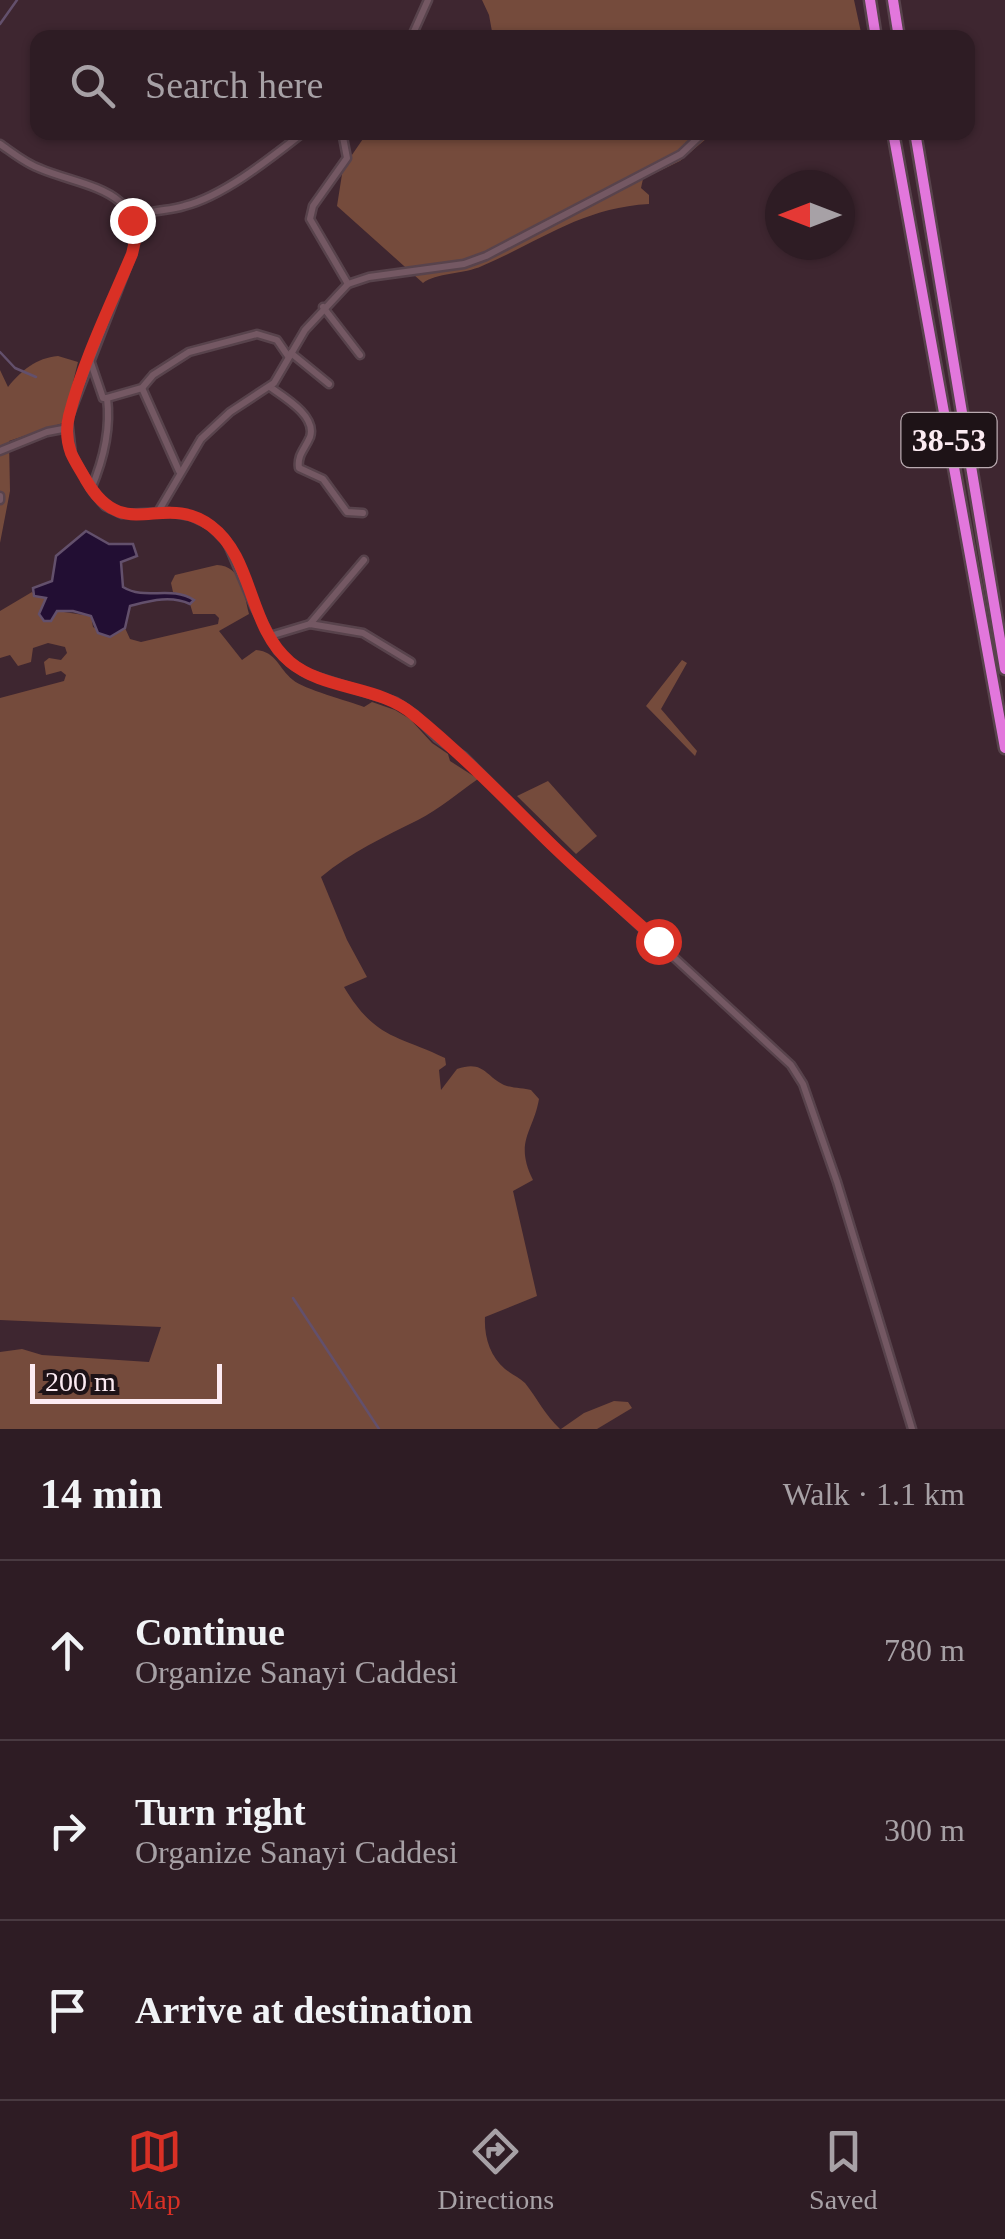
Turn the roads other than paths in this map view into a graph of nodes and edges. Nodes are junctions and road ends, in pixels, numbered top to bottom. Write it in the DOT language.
graph roads {
  1 [pos="428,0"];
  2 [pos="870,0"];
  3 [pos="893,0"];
  4 [pos="415,30"];
  5 [pos="875,30"];
  6 [pos="898,30"];
  7 [pos="292,140"];
  8 [pos="344,140"];
  9 [pos="696,140"];
  10 [pos="894,140"];
  11 [pos="916,140"];
  12 [pos="0,144"];
  13 [pos="132,220"];
  14 [pos="348,284"];
  15 [pos="324,308"];
  16 [pos="360,354"];
  17 [pos="290,355"];
  18 [pos="90,358"];
  19 [pos="330,384"];
  20 [pos="270,386"];
  21 [pos="142,388"];
  22 [pos="108,398"];
  23 [pos="68,428"];
  24 [pos="0,451"];
  25 [pos="180,472"];
  26 [pos="91,489"];
  27 [pos="157,513"];
  28 [pos="363,513"];
  29 [pos="364,560"];
  30 [pos="310,624"];
  31 [pos="270,636"];
  32 [pos="411,662"];
  33 [pos="1005,669"];
  34 [pos="1005,748"];
  35 [pos="912,1429"];
  1 -- 4 [label="street"];
  2 -- 5 [label="highway"];
  3 -- 6 [label="highway"];
  7 -- 13 [label="street"];
  8 -- 14 [label="street"];
  9 -- 14 [label="street"];
  10 -- 34 [label="highway, 38-53"];
  11 -- 33 [label="highway, 38-53"];
  12 -- 13 [label="street"];
  13 -- 18 [label="street"];
  14 -- 15 [label="street"];
  15 -- 16 [label="street"];
  15 -- 17 [label="street"];
  17 -- 19 [label="street"];
  17 -- 20 [label="street"];
  17 -- 21 [label="street"];
  18 -- 22 [label="street"];
  18 -- 23 [label="street"];
  20 -- 25 [label="street"];
  20 -- 28 [label="street"];
  21 -- 22 [label="street"];
  21 -- 25 [label="street"];
  22 -- 26 [label="street"];
  23 -- 24 [label="street"];
  23 -- 26 [label="street"];
  25 -- 27 [label="street"];
  26 -- 27 [label="street"];
  27 -- 31 [label="street"];
  29 -- 30 [label="street"];
  30 -- 31 [label="street"];
  30 -- 32 [label="street"];
  31 -- 35 [label="street"];
}
